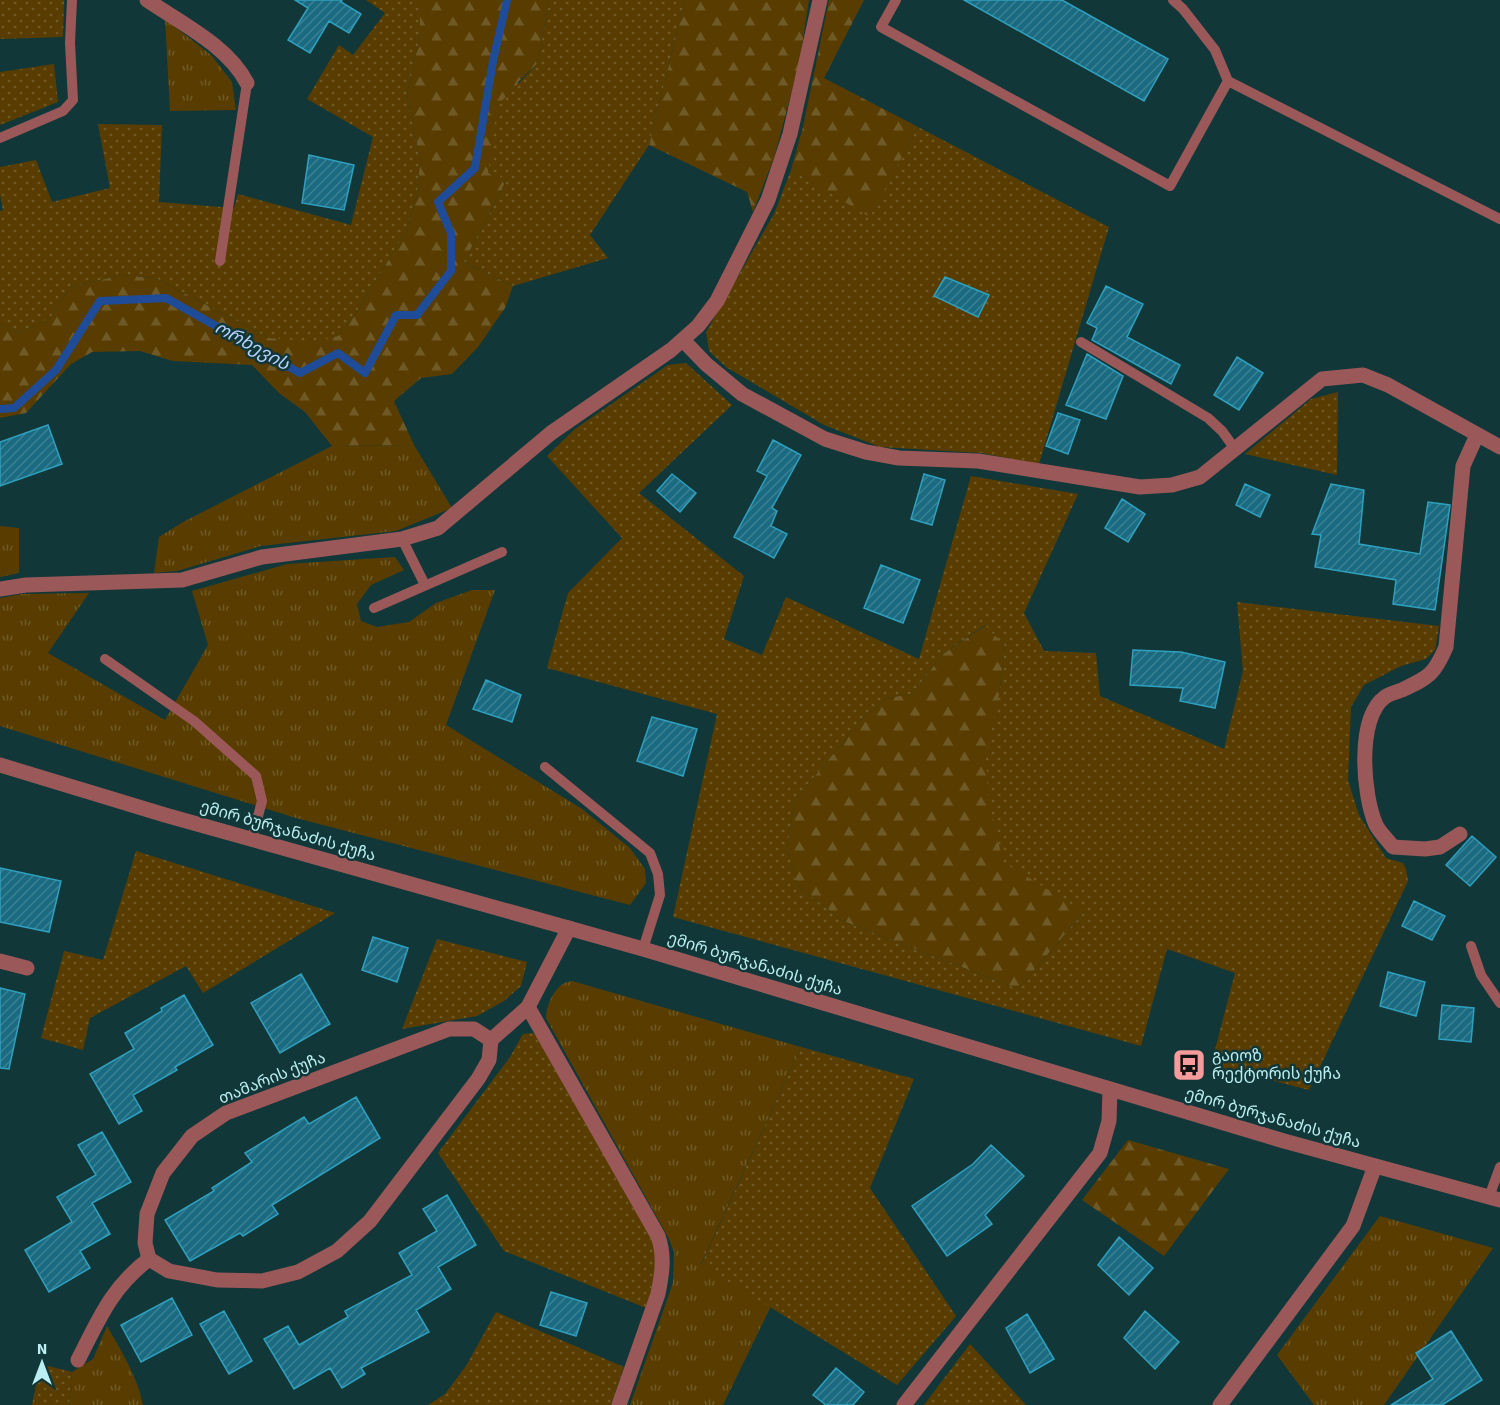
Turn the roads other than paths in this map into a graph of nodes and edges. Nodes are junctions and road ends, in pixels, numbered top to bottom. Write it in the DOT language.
graph roads {
  1 [pos="72,0"];
  2 [pos="147,0"];
  3 [pos="820,0"];
  4 [pos="896,0"];
  5 [pos="1173,0"];
  6 [pos="1228,81"];
  7 [pos="247,83"];
  8 [pos="0,138"];
  9 [pos="1500,219"];
  10 [pos="220,261"];
  11 [pos="682,340"];
  12 [pos="1081,342"];
  13 [pos="1477,435"];
  14 [pos="1500,447"];
  15 [pos="1234,449"];
  16 [pos="402,539"];
  17 [pos="502,552"];
  18 [pos="425,585"];
  19 [pos="0,589"];
  20 [pos="374,608"];
  21 [pos="105,659"];
  22 [pos="0,765"];
  23 [pos="545,767"];
  24 [pos="1460,834"];
  25 [pos="252,839"];
  26 [pos="569,928"];
  27 [pos="1471,946"];
  28 [pos="643,949"];
  29 [pos="0,961"];
  30 [pos="27,968"];
  31 [pos="1500,1003"];
  32 [pos="528,1007"];
  33 [pos="491,1040"];
  34 [pos="1110,1090"];
  35 [pos="1375,1166"];
  36 [pos="1500,1167"];
  37 [pos="1494,1198"];
  38 [pos="149,1258"];
  39 [pos="78,1360"];
  40 [pos="619,1405"];
  41 [pos="904,1405"];
  42 [pos="1220,1405"];
  1 -- 8 [label="lane"];
  2 -- 7 [label="street"];
  3 -- 11 [label="street"];
  4 -- 6 [label="lane"];
  5 -- 6 [label="lane"];
  6 -- 9 [label="lane"];
  7 -- 10 [label="lane"];
  11 -- 15 [label="street"];
  11 -- 16 [label="street"];
  12 -- 15 [label="lane"];
  13 -- 14 [label="street"];
  13 -- 15 [label="street"];
  13 -- 24 [label="street"];
  16 -- 18 [label="lane"];
  16 -- 19 [label="street"];
  17 -- 18 [label="lane"];
  18 -- 20 [label="lane"];
  21 -- 25 [label="lane"];
  22 -- 25 [label="street, ემირ ბურჯანაძის ქუჩა"];
  23 -- 28 [label="lane"];
  25 -- 26 [label="street, ემირ ბურჯანაძის ქუჩა"];
  26 -- 28 [label="street, ემირ ბურჯანაძის ქუჩა"];
  26 -- 32 [label="street"];
  27 -- 31 [label="lane"];
  28 -- 34 [label="street, ემირ ბურჯანაძის ქუჩა"];
  29 -- 30 [label="street"];
  32 -- 33 [label="street"];
  32 -- 40 [label="street"];
  33 -- 38 [label="street, თამარის ქუჩა"];
  33 -- 38 [label="street"];
  34 -- 35 [label="street, ემირ ბურჯანაძის ქუჩა"];
  34 -- 41 [label="street"];
  35 -- 37 [label="street, ემირ ბურჯანაძის ქუჩა"];
  35 -- 42 [label="street"];
  36 -- 37 [label="lane"];
  38 -- 39 [label="street"];
}
